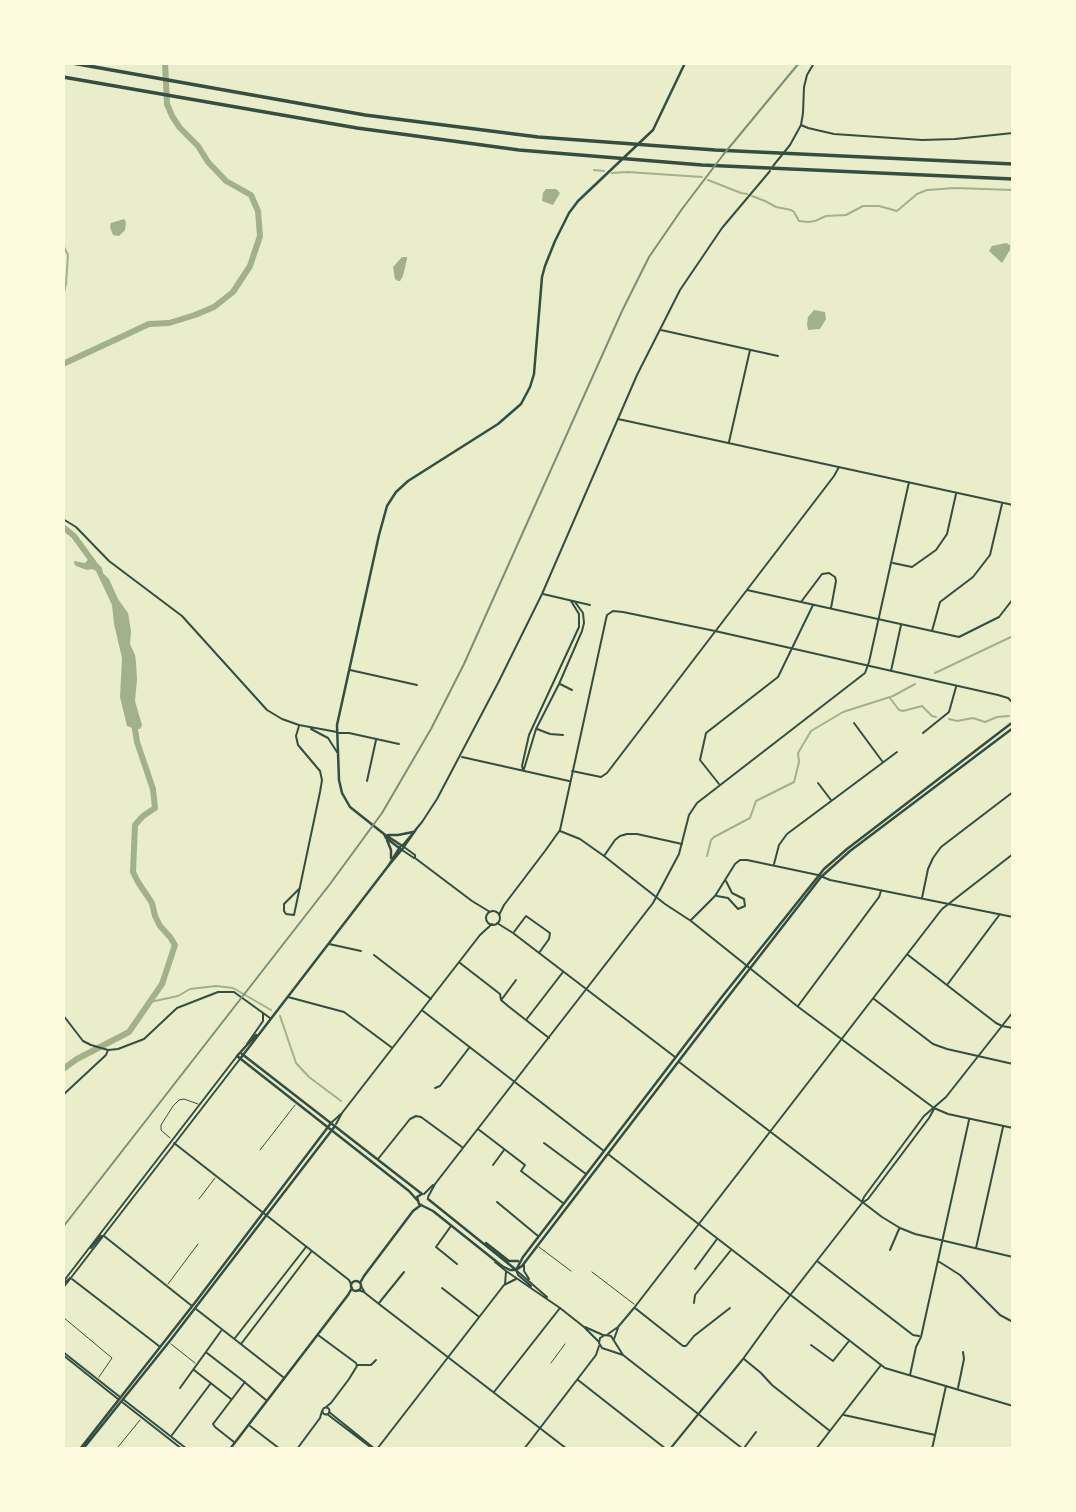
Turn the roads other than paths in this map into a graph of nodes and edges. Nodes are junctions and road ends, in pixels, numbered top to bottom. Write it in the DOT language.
graph roads {
  1 [pos="72,63"];
  2 [pos="685,63"];
  3 [pos="814,63"];
  4 [pos="63,77"];
  5 [pos="801,125"];
  6 [pos="1013,133"];
  7 [pos="1013,164"];
  8 [pos="1013,179"];
  9 [pos="660,330"];
  10 [pos="750,349"];
  11 [pos="778,356"];
  12 [pos="618,419"];
  13 [pos="729,442"];
  14 [pos="839,466"];
  15 [pos="909,482"];
  16 [pos="956,493"];
  17 [pos="1002,503"];
  18 [pos="1013,505"];
  19 [pos="63,519"];
  20 [pos="891,562"];
  21 [pos="747,590"];
  22 [pos="542,594"];
  23 [pos="1013,599"];
  24 [pos="573,601"];
  25 [pos="801,602"];
  26 [pos="590,605"];
  27 [pos="813,605"];
  28 [pos="831,609"];
  29 [pos="878,619"];
  30 [pos="901,624"];
  31 [pos="715,631"];
  32 [pos="932,631"];
  33 [pos="791,650"];
  34 [pos="868,666"];
  35 [pos="349,670"];
  36 [pos="891,671"];
  37 [pos="559,684"];
  38 [pos="416,685"];
  39 [pos="957,685"];
  40 [pos="572,690"];
  41 [pos="1013,703"];
  42 [pos="1013,722"];
  43 [pos="854,723"];
  44 [pos="299,725"];
  45 [pos="306,726"];
  46 [pos="1013,728"];
  47 [pos="536,729"];
  48 [pos="337,732"];
  49 [pos="923,733"];
  50 [pos="563,735"];
  51 [pos="376,739"];
  52 [pos="399,744"];
  53 [pos="897,752"];
  54 [pos="337,753"];
  55 [pos="460,757"];
  56 [pos="883,762"];
  57 [pos="523,770"];
  58 [pos="572,771"];
  59 [pos="570,781"];
  60 [pos="367,782"];
  61 [pos="818,783"];
  62 [pos="719,784"];
  63 [pos="1013,792"];
  64 [pos="831,801"];
  65 [pos="559,830"];
  66 [pos="414,831"];
  67 [pos="386,836"];
  68 [pos="682,844"];
  69 [pos="402,848"];
  70 [pos="1013,854"];
  71 [pos="604,856"];
  72 [pos="389,863"];
  73 [pos="774,865"];
  74 [pos="820,876"];
  75 [pos="726,880"];
  76 [pos="300,888"];
  77 [pos="881,890"];
  78 [pos="715,896"];
  79 [pos="657,897"];
  80 [pos="922,898"];
  81 [pos="948,903"];
  82 [pos="504,905"];
  83 [pos="482,908"];
  84 [pos="490,912"];
  85 [pos="495,912"];
  86 [pos="1000,914"];
  87 [pos="499,915"];
  88 [pos="487,916"];
  89 [pos="1013,917"];
  90 [pos="500,919"];
  91 [pos="488,921"];
  92 [pos="691,921"];
  93 [pos="497,923"];
  94 [pos="492,924"];
  95 [pos="506,928"];
  96 [pos="485,930"];
  97 [pos="513,933"];
  98 [pos="328,944"];
  99 [pos="361,951"];
  100 [pos="539,953"];
  101 [pos="374,955"];
  102 [pos="907,955"];
  103 [pos="460,962"];
  104 [pos="748,968"];
  105 [pos="564,972"];
  106 [pos="516,980"];
  107 [pos="947,986"];
  108 [pos="587,990"];
  109 [pos="287,997"];
  110 [pos="873,998"];
  111 [pos="431,999"];
  112 [pos="501,1000"];
  113 [pos="797,1006"];
  114 [pos="423,1010"];
  115 [pos="262,1012"];
  116 [pos="1013,1012"];
  117 [pos="63,1015"];
  118 [pos="271,1018"];
  119 [pos="526,1020"];
  120 [pos="1002,1026"];
  121 [pos="1013,1028"];
  122 [pos="260,1031"];
  123 [pos="549,1038"];
  124 [pos="841,1039"];
  125 [pos="247,1044"];
  126 [pos="470,1047"];
  127 [pos="393,1048"];
  128 [pos="108,1050"];
  129 [pos="242,1054"];
  130 [pos="979,1056"];
  131 [pos="238,1058"];
  132 [pos="678,1060"];
  133 [pos="1013,1064"];
  134 [pos="514,1082"];
  135 [pos="278,1086"];
  136 [pos="435,1088"];
  137 [pos="63,1095"];
  138 [pos="201,1103"];
  139 [pos="296,1103"];
  140 [pos="934,1108"];
  141 [pos="969,1118"];
  142 [pos="333,1124"];
  143 [pos="1003,1126"];
  144 [pos="1013,1128"];
  145 [pos="329,1129"];
  146 [pos="478,1129"];
  147 [pos="770,1131"];
  148 [pos="909,1136"];
  149 [pos="913,1139"];
  150 [pos="173,1141"];
  151 [pos="544,1143"];
  152 [pos="463,1148"];
  153 [pos="505,1149"];
  154 [pos="260,1150"];
  155 [pos="606,1153"];
  156 [pos="894,1157"];
  157 [pos="378,1160"];
  158 [pos="898,1160"];
  159 [pos="493,1165"];
  160 [pos="586,1175"];
  161 [pos="216,1176"];
  162 [pos="878,1177"];
  163 [pos="882,1180"];
  164 [pos="435,1184"];
  165 [pos="423,1194"];
  166 [pos="428,1198"];
  167 [pos="199,1199"];
  168 [pos="417,1200"];
  169 [pos="497,1202"];
  170 [pos="862,1203"];
  171 [pos="564,1204"];
  172 [pos="422,1205"];
  173 [pos="413,1211"];
  174 [pos="264,1214"];
  175 [pos="112,1218"];
  176 [pos="107,1222"];
  177 [pos="698,1224"];
  178 [pos="452,1226"];
  179 [pos="900,1228"];
  180 [pos="471,1233"];
  181 [pos="104,1236"];
  182 [pos="539,1236"];
  183 [pos="717,1238"];
  184 [pos="942,1241"];
  185 [pos="198,1244"];
  186 [pos="537,1245"];
  187 [pos="306,1247"];
  188 [pos="976,1249"];
  189 [pos="731,1250"];
  190 [pos="890,1250"];
  191 [pos="87,1251"];
  192 [pos="312,1251"];
  193 [pos="1013,1257"];
  194 [pos="492,1258"];
  195 [pos="524,1259"];
  196 [pos="817,1260"];
  197 [pos="938,1261"];
  198 [pos="457,1264"];
  199 [pos="695,1269"];
  200 [pos="516,1270"];
  201 [pos="571,1271"];
  202 [pos="404,1272"];
  203 [pos="506,1272"];
  204 [pos="592,1272"];
  205 [pos="72,1278"];
  206 [pos="517,1279"];
  207 [pos="530,1281"];
  208 [pos="63,1285"];
  209 [pos="355,1285"];
  210 [pos="505,1285"];
  211 [pos="166,1286"];
  212 [pos="442,1289"];
  213 [pos="537,1291"];
  214 [pos="790,1294"];
  215 [pos="548,1298"];
  216 [pos="694,1303"];
  217 [pos="379,1304"];
  218 [pos="635,1306"];
  219 [pos="193,1307"];
  220 [pos="561,1308"];
  221 [pos="730,1308"];
  222 [pos="63,1317"];
  223 [pos="479,1317"];
  224 [pos="1013,1322"];
  225 [pos="584,1327"];
  226 [pos="618,1327"];
  227 [pos="222,1330"];
  228 [pos="317,1334"];
  229 [pos="606,1335"];
  230 [pos="920,1337"];
  231 [pos="234,1339"];
  232 [pos="850,1340"];
  233 [pos="614,1341"];
  234 [pos="169,1342"];
  235 [pos="599,1343"];
  236 [pos="241,1344"];
  237 [pos="565,1344"];
  238 [pos="811,1345"];
  239 [pos="160,1347"];
  240 [pos="607,1350"];
  241 [pos="963,1352"];
  242 [pos="207,1353"];
  243 [pos="64,1355"];
  244 [pos="596,1355"];
  245 [pos="623,1355"];
  246 [pos="447,1358"];
  247 [pos="743,1359"];
  248 [pos="376,1360"];
  249 [pos="551,1363"];
  250 [pos="197,1364"];
  251 [pos="881,1365"];
  252 [pos="358,1366"];
  253 [pos="193,1369"];
  254 [pos="910,1375"];
  255 [pos="98,1378"];
  256 [pos="284,1378"];
  257 [pos="577,1380"];
  258 [pos="245,1382"];
  259 [pos="211,1383"];
  260 [pos="946,1386"];
  261 [pos="180,1388"];
  262 [pos="957,1389"];
  263 [pos="494,1392"];
  264 [pos="121,1399"];
  265 [pos="232,1399"];
  266 [pos="267,1401"];
  267 [pos="1013,1406"];
  268 [pos="326,1411"];
  269 [pos="697,1414"];
  270 [pos="843,1415"];
  271 [pos="142,1416"];
  272 [pos="249,1425"];
  273 [pos="540,1428"];
  274 [pos="830,1431"];
  275 [pos="756,1432"];
  276 [pos="935,1435"];
  277 [pos="169,1437"];
  278 [pos="175,1442"];
  279 [pos="235,1443"];
  280 [pos="118,1447"];
  281 [pos="82,1449"];
  282 [pos="182,1449"];
  283 [pos="187,1449"];
  284 [pos="230,1449"];
  285 [pos="280,1449"];
  286 [pos="297,1449"];
  287 [pos="375,1449"];
  288 [pos="524,1449"];
  289 [pos="567,1449"];
  290 [pos="666,1449"];
  291 [pos="670,1449"];
  292 [pos="743,1449"];
  293 [pos="816,1449"];
  294 [pos="932,1449"];
  1 -- 7 [label="highway"];
  2 -- 35 [label="main road"];
  3 -- 5 [label="street"];
  4 -- 8 [label="highway"];
  5 -- 6 [label="street"];
  5 -- 9 [label="street"];
  9 -- 10 [label="street"];
  9 -- 12 [label="street"];
  10 -- 11 [label="street"];
  10 -- 13 [label="street"];
  12 -- 13 [label="street"];
  12 -- 22 [label="street"];
  13 -- 14 [label="street"];
  14 -- 15 [label="street"];
  14 -- 21 [label="street"];
  15 -- 16 [label="street"];
  15 -- 20 [label="street"];
  16 -- 17 [label="street"];
  16 -- 20 [label="street"];
  17 -- 18 [label="street"];
  17 -- 32 [label="street"];
  19 -- 44 [label="street"];
  20 -- 29 [label="street"];
  21 -- 25 [label="street"];
  21 -- 31 [label="street"];
  22 -- 24 [label="street"];
  22 -- 55 [label="street"];
  23 -- 32 [label="street"];
  24 -- 26 [label="street"];
  24 -- 37 [label="street"];
  24 -- 57 [label="street"];
  25 -- 27 [label="street"];
  25 -- 28 [label="street"];
  27 -- 28 [label="street"];
  27 -- 33 [label="street"];
  28 -- 29 [label="street"];
  29 -- 30 [label="street"];
  29 -- 34 [label="street"];
  30 -- 32 [label="street"];
  30 -- 36 [label="street"];
  31 -- 33 [label="street"];
  31 -- 58 [label="street"];
  31 -- 58 [label="street"];
  33 -- 34 [label="street"];
  33 -- 62 [label="street"];
  34 -- 36 [label="street"];
  34 -- 62 [label="street"];
  35 -- 38 [label="street"];
  35 -- 48 [label="main road"];
  36 -- 39 [label="street"];
  37 -- 40 [label="street"];
  37 -- 47 [label="street"];
  39 -- 41 [label="street"];
  39 -- 49 [label="street"];
  42 -- 74 [label="main road"];
  43 -- 56 [label="street"];
  44 -- 45 [label="street"];
  44 -- 76 [label="street"];
  45 -- 48 [label="street"];
  45 -- 54 [label="street"];
  46 -- 74 [label="main road"];
  47 -- 50 [label="street"];
  47 -- 57 [label="street"];
  48 -- 51 [label="street"];
  48 -- 54 [label="main road"];
  51 -- 52 [label="street"];
  51 -- 60 [label="street"];
  53 -- 56 [label="street"];
  54 -- 67 [label="main road"];
  55 -- 57 [label="street"];
  55 -- 66 [label="street"];
  56 -- 64 [label="street"];
  57 -- 59 [label="street"];
  58 -- 59 [label="street"];
  59 -- 65 [label="street"];
  61 -- 64 [label="street"];
  62 -- 68 [label="street"];
  63 -- 80 [label="street"];
  64 -- 73 [label="street"];
  65 -- 71 [label="street"];
  65 -- 82 [label="street"];
  66 -- 67 [label="main road"];
  66 -- 69 [label="street"];
  67 -- 69 [label="main road"];
  67 -- 72 [label="main road"];
  68 -- 71 [label="street"];
  68 -- 79 [label="street"];
  69 -- 72 [label="main road"];
  69 -- 83 [label="street"];
  70 -- 81 [label="street"];
  71 -- 79 [label="street"];
  72 -- 98 [label="main road"];
  73 -- 74 [label="street"];
  73 -- 75 [label="street"];
  74 -- 77 [label="street"];
  74 -- 104 [label="main road"];
  75 -- 78 [label="street"];
  75 -- 78 [label="street"];
  76 -- 76 [label="street"];
  77 -- 80 [label="street"];
  77 -- 113 [label="street"];
  78 -- 92 [label="street"];
  79 -- 92 [label="street"];
  79 -- 108 [label="street"];
  80 -- 81 [label="street"];
  81 -- 86 [label="street"];
  81 -- 102 [label="street"];
  82 -- 85 [label="street"];
  82 -- 87 [label="street"];
  83 -- 84 [label="street"];
  83 -- 88 [label="street"];
  84 -- 85 [label="street"];
  84 -- 88 [label="street"];
  85 -- 87 [label="street"];
  86 -- 89 [label="street"];
  86 -- 107 [label="street"];
  87 -- 90 [label="street"];
  88 -- 91 [label="street"];
  90 -- 93 [label="street"];
  90 -- 95 [label="street"];
  91 -- 94 [label="street"];
  91 -- 96 [label="street"];
  92 -- 104 [label="street"];
  93 -- 94 [label="street"];
  93 -- 95 [label="street"];
  94 -- 96 [label="street"];
  95 -- 97 [label="street"];
  96 -- 103 [label="street"];
  97 -- 100 [label="street"];
  97 -- 100 [label="street"];
  98 -- 99 [label="street"];
  98 -- 109 [label="main road"];
  100 -- 105 [label="street"];
  101 -- 111 [label="street"];
  102 -- 107 [label="street"];
  102 -- 110 [label="street"];
  103 -- 111 [label="street"];
  103 -- 112 [label="street"];
  104 -- 113 [label="street"];
  104 -- 132 [label="main road"];
  105 -- 108 [label="street"];
  105 -- 119 [label="street"];
  106 -- 112 [label="street"];
  107 -- 120 [label="street"];
  108 -- 123 [label="street"];
  108 -- 132 [label="street"];
  109 -- 118 [label="main road"];
  109 -- 127 [label="street"];
  110 -- 124 [label="street"];
  110 -- 130 [label="street"];
  111 -- 114 [label="street"];
  112 -- 119 [label="street"];
  113 -- 124 [label="street"];
  114 -- 126 [label="street"];
  114 -- 127 [label="street"];
  115 -- 118 [label="street"];
  115 -- 125 [label="street"];
  115 -- 128 [label="street"];
  116 -- 120 [label="street"];
  117 -- 128 [label="street"];
  118 -- 122 [label="main road"];
  119 -- 123 [label="street"];
  120 -- 121 [label="street"];
  120 -- 130 [label="street"];
  122 -- 125 [label="main road"];
  122 -- 129 [label="main road"];
  123 -- 134 [label="street"];
  124 -- 140 [label="street"];
  124 -- 147 [label="street"];
  125 -- 129 [label="main road"];
  126 -- 134 [label="street"];
  126 -- 136 [label="street"];
  127 -- 142 [label="street"];
  128 -- 137 [label="street"];
  129 -- 131 [label="main road"];
  129 -- 135 [label="main road"];
  130 -- 133 [label="street"];
  130 -- 140 [label="street"];
  131 -- 135 [label="main road"];
  131 -- 138 [label="street"];
  131 -- 150 [label="street"];
  132 -- 147 [label="street"];
  132 -- 155 [label="main road"];
  134 -- 146 [label="street"];
  134 -- 155 [label="street"];
  135 -- 139 [label="main road"];
  135 -- 142 [label="main road"];
  138 -- 150 [label="street"];
  138 -- 150 [label="street"];
  139 -- 145 [label="main road"];
  139 -- 154 [label="street"];
  140 -- 141 [label="street"];
  140 -- 148 [label="street"];
  140 -- 149 [label="street"];
  141 -- 143 [label="street"];
  141 -- 184 [label="street"];
  142 -- 145 [label="main road"];
  142 -- 157 [label="main road"];
  143 -- 144 [label="street"];
  143 -- 188 [label="street"];
  145 -- 168 [label="main road"];
  145 -- 174 [label="main road"];
  146 -- 152 [label="street"];
  146 -- 153 [label="street"];
  147 -- 170 [label="street"];
  147 -- 177 [label="street"];
  148 -- 149 [label="street"];
  148 -- 156 [label="street"];
  149 -- 158 [label="street"];
  150 -- 161 [label="street"];
  150 -- 175 [label="street"];
  150 -- 181 [label="street"];
  151 -- 160 [label="street"];
  152 -- 157 [label="street"];
  152 -- 164 [label="street"];
  153 -- 159 [label="street"];
  153 -- 171 [label="street"];
  155 -- 160 [label="main road"];
  155 -- 177 [label="street"];
  155 -- 186 [label="main road"];
  156 -- 158 [label="street"];
  156 -- 162 [label="street"];
  157 -- 165 [label="main road"];
  158 -- 163 [label="street"];
  160 -- 171 [label="main road"];
  161 -- 167 [label="street"];
  161 -- 174 [label="street"];
  162 -- 163 [label="street"];
  162 -- 170 [label="street"];
  163 -- 170 [label="street"];
  164 -- 165 [label="street"];
  164 -- 166 [label="street"];
  165 -- 166 [label="main road"];
  165 -- 168 [label="main road"];
  166 -- 172 [label="main road"];
  166 -- 180 [label="main road"];
  168 -- 172 [label="main road"];
  168 -- 173 [label="main road"];
  169 -- 182 [label="street"];
  170 -- 179 [label="street"];
  170 -- 196 [label="street"];
  171 -- 182 [label="main road"];
  172 -- 173 [label="main road"];
  172 -- 178 [label="main road"];
  173 -- 209 [label="main road"];
  174 -- 187 [label="street"];
  174 -- 219 [label="main road"];
  175 -- 176 [label="street"];
  175 -- 191 [label="street"];
  177 -- 183 [label="street"];
  177 -- 218 [label="street"];
  178 -- 194 [label="main road"];
  178 -- 198 [label="street"];
  179 -- 184 [label="street"];
  179 -- 190 [label="street"];
  180 -- 195 [label="main road"];
  180 -- 200 [label="main road"];
  181 -- 191 [label="street"];
  181 -- 205 [label="street"];
  181 -- 211 [label="street"];
  182 -- 195 [label="main road"];
  183 -- 189 [label="street"];
  183 -- 199 [label="street"];
  184 -- 188 [label="street"];
  184 -- 197 [label="street"];
  185 -- 211 [label="street"];
  186 -- 195 [label="main road"];
  186 -- 201 [label="street"];
  187 -- 192 [label="street"];
  187 -- 231 [label="street"];
  188 -- 193 [label="street"];
  189 -- 214 [label="street"];
  189 -- 216 [label="street"];
  191 -- 208 [label="street"];
  192 -- 209 [label="street"];
  192 -- 236 [label="street"];
  194 -- 200 [label="main road"];
  194 -- 203 [label="street"];
  195 -- 200 [label="main road"];
  195 -- 207 [label="street"];
  196 -- 214 [label="street"];
  196 -- 230 [label="street"];
  197 -- 224 [label="street"];
  197 -- 230 [label="street"];
  200 -- 207 [label="street"];
  200 -- 213 [label="street"];
  202 -- 217 [label="street"];
  203 -- 206 [label="street"];
  203 -- 210 [label="street"];
  204 -- 218 [label="street"];
  205 -- 208 [label="street"];
  205 -- 239 [label="street"];
  206 -- 210 [label="street"];
  206 -- 213 [label="street"];
  207 -- 215 [label="street"];
  209 -- 217 [label="street"];
  209 -- 228 [label="main road"];
  210 -- 223 [label="street"];
  211 -- 219 [label="street"];
  212 -- 223 [label="street"];
  213 -- 215 [label="street"];
  214 -- 232 [label="street"];
  214 -- 247 [label="street"];
  215 -- 220 [label="street"];
  217 -- 246 [label="street"];
  218 -- 221 [label="street"];
  218 -- 226 [label="street"];
  219 -- 227 [label="street"];
  219 -- 234 [label="main road"];
  219 -- 239 [label="main road"];
  220 -- 225 [label="street"];
  220 -- 263 [label="street"];
  222 -- 255 [label="street"];
  223 -- 246 [label="street"];
  225 -- 229 [label="street"];
  225 -- 235 [label="street"];
  226 -- 229 [label="street"];
  226 -- 233 [label="street"];
  227 -- 231 [label="street"];
  227 -- 242 [label="street"];
  228 -- 252 [label="street"];
  228 -- 256 [label="main road"];
  229 -- 233 [label="street"];
  229 -- 235 [label="street"];
  230 -- 254 [label="street"];
  231 -- 236 [label="street"];
  232 -- 238 [label="street"];
  232 -- 251 [label="street"];
  233 -- 240 [label="street"];
  233 -- 245 [label="street"];
  234 -- 250 [label="street"];
  234 -- 264 [label="main road"];
  235 -- 240 [label="street"];
  235 -- 244 [label="street"];
  236 -- 256 [label="street"];
  237 -- 249 [label="street"];
  239 -- 264 [label="main road"];
  240 -- 244 [label="street"];
  240 -- 245 [label="street"];
  241 -- 262 [label="street"];
  242 -- 250 [label="street"];
  242 -- 258 [label="street"];
  243 -- 255 [label="street"];
  243 -- 264 [label="street"];
  244 -- 257 [label="street"];
  245 -- 269 [label="street"];
  246 -- 263 [label="street"];
  246 -- 287 [label="street"];
  247 -- 269 [label="street"];
  247 -- 274 [label="street"];
  248 -- 252 [label="street"];
  250 -- 253 [label="street"];
  251 -- 254 [label="street"];
  251 -- 270 [label="street"];
  252 -- 268 [label="street"];
  253 -- 259 [label="street"];
  253 -- 261 [label="street"];
  254 -- 260 [label="street"];
  255 -- 264 [label="street"];
  256 -- 266 [label="main road"];
  257 -- 273 [label="street"];
  257 -- 290 [label="street"];
  258 -- 265 [label="street"];
  258 -- 266 [label="street"];
  259 -- 265 [label="street"];
  259 -- 277 [label="street"];
  260 -- 262 [label="street"];
  260 -- 276 [label="street"];
  262 -- 267 [label="street"];
  263 -- 273 [label="street"];
  264 -- 271 [label="street"];
  264 -- 281 [label="main road"];
  265 -- 279 [label="street"];
  266 -- 272 [label="main road"];
  268 -- 286 [label="street"];
  268 -- 287 [label="street"];
  269 -- 291 [label="street"];
  269 -- 292 [label="street"];
  270 -- 274 [label="street"];
  270 -- 276 [label="street"];
  271 -- 277 [label="street"];
  271 -- 280 [label="street"];
  272 -- 279 [label="main road"];
  272 -- 285 [label="street"];
  273 -- 288 [label="street"];
  273 -- 289 [label="street"];
  274 -- 293 [label="street"];
  275 -- 292 [label="street"];
  276 -- 294 [label="street"];
  277 -- 278 [label="street"];
  278 -- 282 [label="street"];
  278 -- 283 [label="street"];
  279 -- 284 [label="main road"];
}
